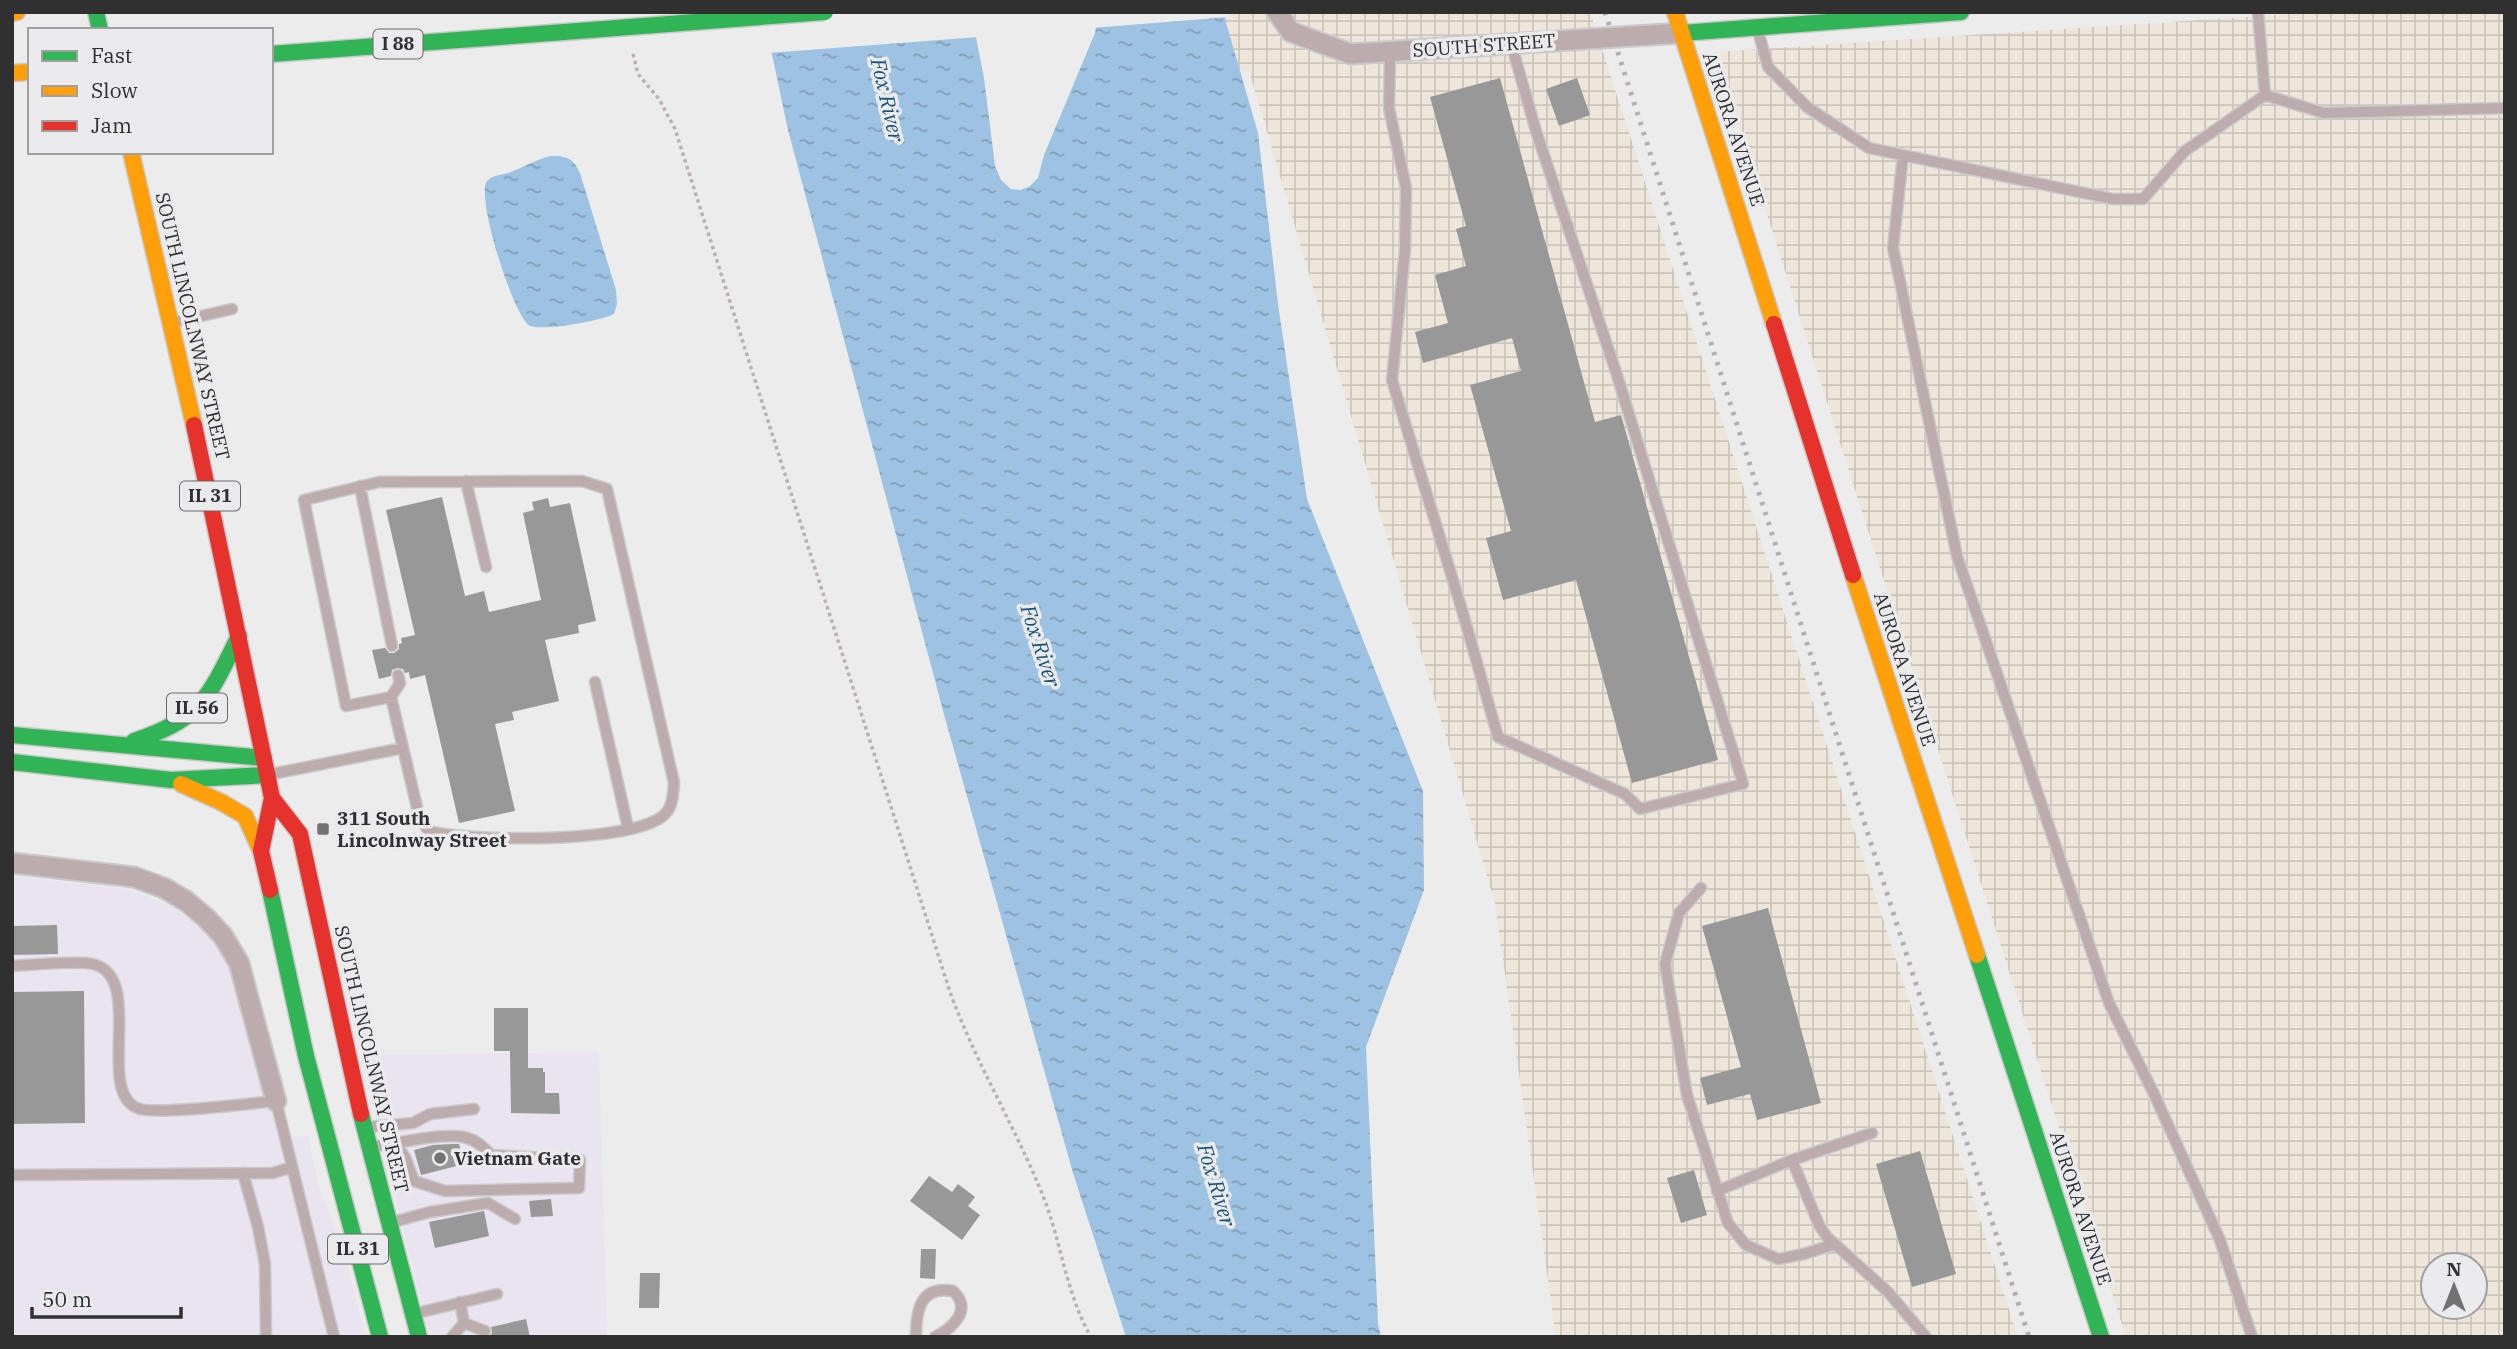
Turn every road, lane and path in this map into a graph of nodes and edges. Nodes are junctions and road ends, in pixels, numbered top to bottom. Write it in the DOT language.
graph roads {
  1 [pos="825,12"];
  2 [pos="1278,12"];
  3 [pos="1675,12"];
  4 [pos="1961,12"];
  5 [pos="2258,12"];
  6 [pos="1757,27"];
  7 [pos="1682,33"];
  8 [pos="1511,43"];
  9 [pos="631,48"];
  10 [pos="1390,51"];
  11 [pos="273,54"];
  12 [pos="2265,95"];
  13 [pos="2505,108"];
  14 [pos="1903,155"];
  15 [pos="133,159"];
  16 [pos="232,309"];
  17 [pos="173,323"];
  18 [pos="466,481"];
  19 [pos="359,486"];
  20 [pos="486,567"];
  21 [pos="239,636"];
  22 [pos="392,646"];
  23 [pos="398,675"];
  24 [pos="595,682"];
  25 [pos="391,697"];
  26 [pos="12,735"];
  27 [pos="124,744"];
  28 [pos="403,748"];
  29 [pos="264,758"];
  30 [pos="12,762"];
  31 [pos="268,775"];
  32 [pos="172,780"];
  33 [pos="272,798"];
  34 [pos="628,828"];
  35 [pos="261,851"];
  36 [pos="12,863"];
  37 [pos="1701,888"];
  38 [pos="12,966"];
  39 [pos="276,1101"];
  40 [pos="474,1109"];
  41 [pos="364,1127"];
  42 [pos="1871,1133"];
  43 [pos="395,1143"];
  44 [pos="369,1148"];
  45 [pos="1792,1160"];
  46 [pos="292,1167"];
  47 [pos="243,1173"];
  48 [pos="12,1175"];
  49 [pos="1717,1191"];
  50 [pos="515,1219"];
  51 [pos="389,1223"];
  52 [pos="1835,1244"];
  53 [pos="497,1294"];
  54 [pos="460,1303"];
  55 [pos="413,1314"];
  56 [pos="464,1323"];
  57 [pos="485,1331"];
  58 [pos="468,1335"];
  59 [pos="332,1336"];
  60 [pos="266,1337"];
  61 [pos="380,1337"];
  62 [pos="419,1337"];
  63 [pos="452,1337"];
  64 [pos="915,1337"];
  65 [pos="935,1337"];
  66 [pos="1091,1337"];
  67 [pos="1927,1337"];
  68 [pos="2101,1337"];
  69 [pos="2252,1337"];
  1 -- 11 [label="main road, I 88, bridge"];
  2 -- 10 [label="street, SOUTH STREET"];
  3 -- 7 [label="main road, AURORA AVENUE"];
  4 -- 6 [label="main road"];
  5 -- 12 [label="lane"];
  6 -- 7 [label="main road"];
  6 -- 14 [label="lane"];
  7 -- 8 [label="street, SOUTH STREET"];
  7 -- 68 [label="main road, AURORA AVENUE"];
  8 -- 10 [label="street, SOUTH STREET"];
  8 -- 10 [label="lane"];
  9 -- 66 [label="path"];
  12 -- 13 [label="lane"];
  12 -- 14 [label="lane"];
  14 -- 69 [label="lane"];
  15 -- 17 [label="main road, SOUTH LINCOLNWAY STREET / IL 31"];
  16 -- 17 [label="lane"];
  17 -- 21 [label="main road, SOUTH LINCOLNWAY STREET / IL 31"];
  18 -- 19 [label="lane"];
  18 -- 20 [label="lane"];
  18 -- 34 [label="lane"];
  19 -- 22 [label="lane"];
  19 -- 25 [label="lane"];
  21 -- 27 [label="main road, IL 56"];
  21 -- 29 [label="main road, SOUTH LINCOLNWAY STREET / IL 31"];
  23 -- 25 [label="lane"];
  24 -- 34 [label="lane"];
  25 -- 28 [label="lane"];
  26 -- 27 [label="main road, IL 56"];
  27 -- 29 [label="main road"];
  28 -- 31 [label="lane"];
  28 -- 34 [label="lane"];
  29 -- 31 [label="main road, SOUTH LINCOLNWAY STREET / IL 31"];
  30 -- 32 [label="main road"];
  31 -- 32 [label="main road"];
  31 -- 33 [label="main road, SOUTH LINCOLNWAY STREET / IL 31"];
  32 -- 35 [label="main road"];
  33 -- 35 [label="main road, SOUTH LINCOLNWAY STREET / IL 31"];
  33 -- 41 [label="main road, SOUTH LINCOLNWAY STREET"];
  35 -- 61 [label="main road, SOUTH LINCOLNWAY STREET / IL 31"];
  36 -- 39 [label="street"];
  37 -- 49 [label="lane"];
  38 -- 39 [label="lane"];
  39 -- 46 [label="lane"];
  40 -- 41 [label="lane"];
  41 -- 44 [label="main road, SOUTH LINCOLNWAY STREET"];
  42 -- 45 [label="lane"];
  43 -- 43 [label="lane"];
  43 -- 44 [label="lane"];
  44 -- 51 [label="main road, SOUTH LINCOLNWAY STREET"];
  45 -- 49 [label="lane"];
  45 -- 52 [label="lane"];
  46 -- 47 [label="lane"];
  46 -- 59 [label="lane"];
  47 -- 48 [label="lane"];
  47 -- 60 [label="lane"];
  49 -- 52 [label="lane"];
  50 -- 51 [label="lane"];
  51 -- 55 [label="main road, SOUTH LINCOLNWAY STREET"];
  52 -- 67 [label="lane"];
  53 -- 54 [label="lane"];
  54 -- 55 [label="lane"];
  54 -- 56 [label="lane"];
  55 -- 62 [label="main road, SOUTH LINCOLNWAY STREET"];
  56 -- 57 [label="lane"];
  56 -- 58 [label="lane"];
  56 -- 63 [label="lane"];
  64 -- 65 [label="lane"];
}
